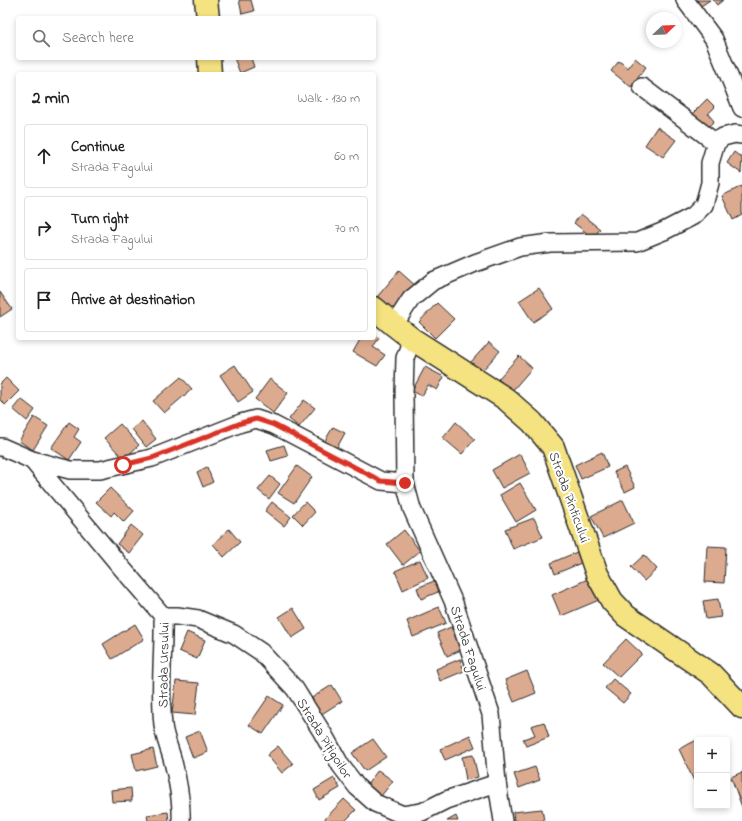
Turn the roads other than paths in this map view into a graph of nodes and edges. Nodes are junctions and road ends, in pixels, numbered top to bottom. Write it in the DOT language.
graph roads {
  1 [pos="206,0"];
  2 [pos="685,0"];
  3 [pos="208,16"];
  4 [pos="209,60"];
  5 [pos="210,72"];
  6 [pos="642,87"];
  7 [pos="742,108"];
  8 [pos="742,135"];
  9 [pos="716,143"];
  10 [pos="376,310"];
  11 [pos="394,326"];
  12 [pos="412,339"];
  13 [pos="1,446"];
  14 [pos="32,460"];
  15 [pos="405,483"];
  16 [pos="164,616"];
  17 [pos="742,707"];
  18 [pos="497,783"];
  19 [pos="180,821"];
  20 [pos="503,821"];
  1 -- 3 [label="main road"];
  2 -- 7 [label="street"];
  4 -- 5 [label="main road"];
  6 -- 9 [label="street"];
  8 -- 9 [label="street"];
  9 -- 11 [label="street"];
  10 -- 11 [label="main road, Strada Pinticului"];
  11 -- 12 [label="main road, Strada Pinticului"];
  12 -- 15 [label="street, Strada Fagului"];
  12 -- 17 [label="main road, Strada Pinticului"];
  13 -- 14 [label="street"];
  14 -- 15 [label="street"];
  14 -- 16 [label="street, Strada Ursului"];
  15 -- 18 [label="street, Strada Fagului"];
  16 -- 18 [label="street, Strada Pițigoilor"];
  16 -- 19 [label="street, Strada Ursului"];
  18 -- 20 [label="street, Strada Fagului"];
}
